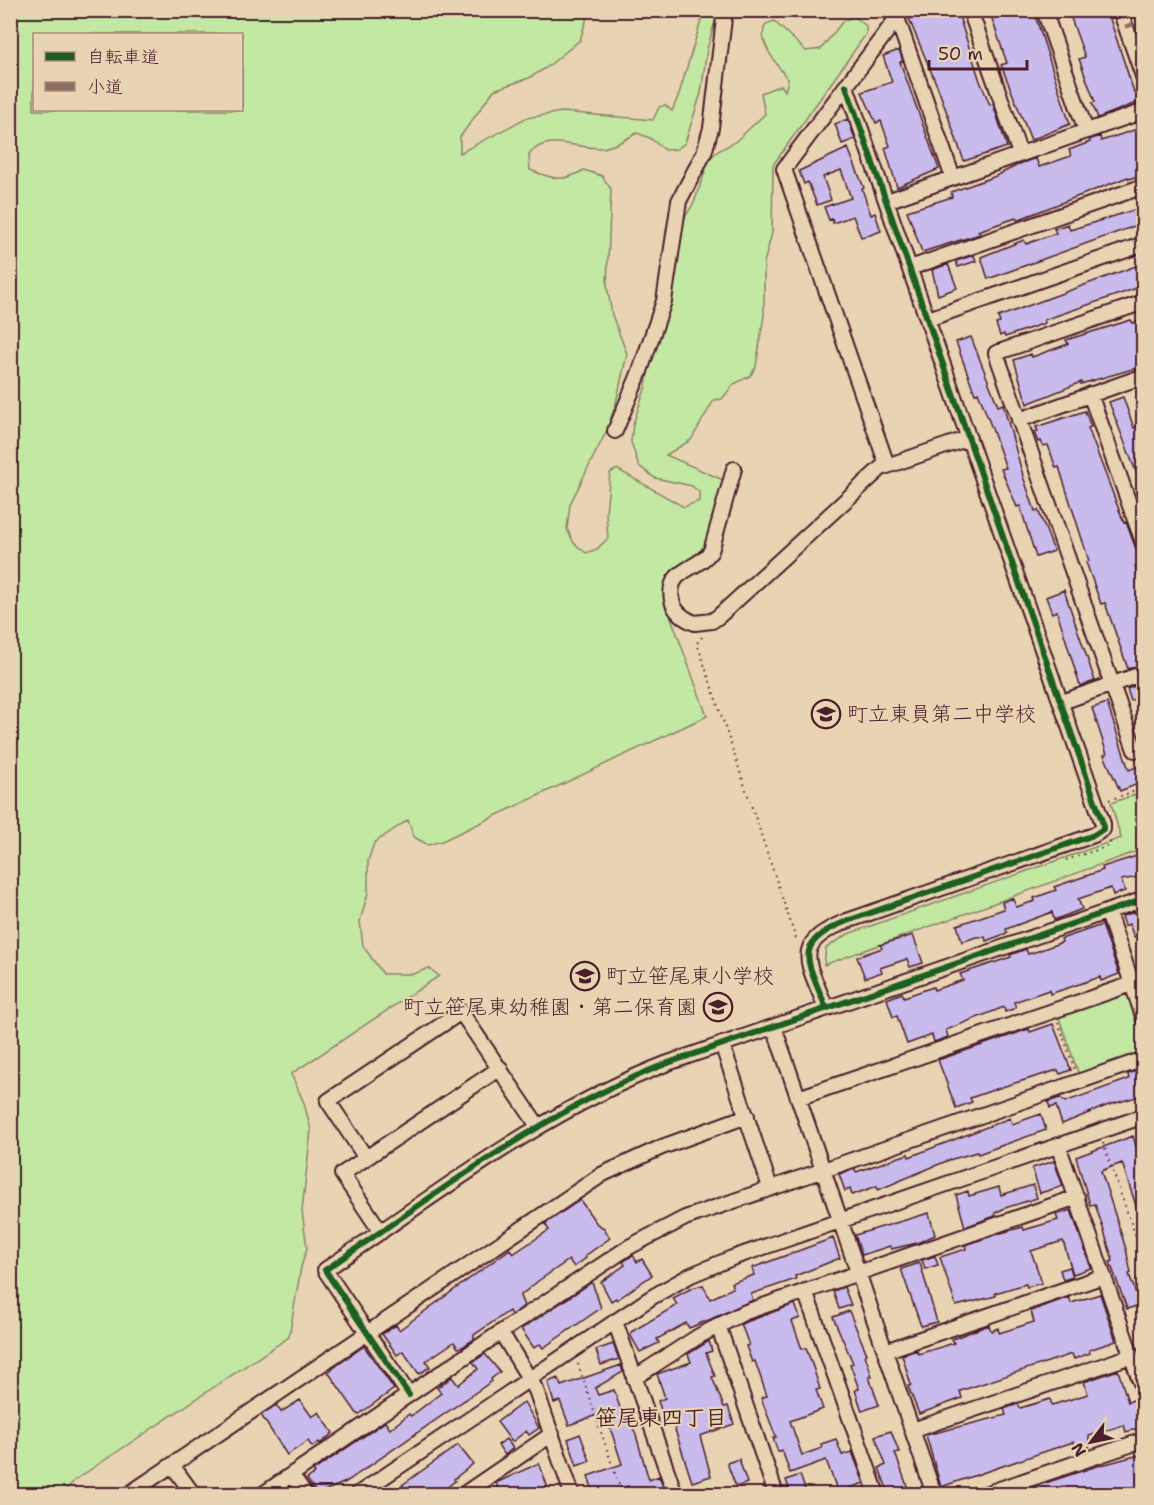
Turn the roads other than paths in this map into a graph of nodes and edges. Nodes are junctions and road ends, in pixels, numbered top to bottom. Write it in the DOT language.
graph roads {
  1 [pos="725,10"];
  2 [pos="970,10"];
  3 [pos="1044,10"];
  4 [pos="1120,10"];
  5 [pos="900,14"];
  6 [pos="1143,79"];
  7 [pos="846,86"];
  8 [pos="1143,111"];
  9 [pos="1086,131"];
  10 [pos="1020,154"];
  11 [pos="953,178"];
  12 [pos="1143,186"];
  13 [pos="887,201"];
  14 [pos="1143,243"];
  15 [pos="910,268"];
  16 [pos="1143,302"];
  17 [pos="928,319"];
  18 [pos="1143,376"];
  19 [pos="1090,394"];
  20 [pos="1019,420"];
  21 [pos="615,431"];
  22 [pos="969,438"];
  23 [pos="887,465"];
  24 [pos="734,469"];
  25 [pos="1143,545"];
  26 [pos="1143,674"];
  27 [pos="1112,685"];
  28 [pos="1062,702"];
  29 [pos="1143,747"];
  30 [pos="1143,899"];
  31 [pos="1108,913"];
  32 [pos="1132,984"];
  33 [pos="826,1008"];
  34 [pos="1143,1019"];
  35 [pos="774,1027"];
  36 [pos="722,1044"];
  37 [pos="1143,1059"];
  38 [pos="500,1068"];
  39 [pos="798,1098"];
  40 [pos="747,1116"];
  41 [pos="1142,1120"];
  42 [pos="538,1126"];
  43 [pos="1059,1145"];
  44 [pos="366,1158"];
  45 [pos="823,1169"];
  46 [pos="770,1187"];
  47 [pos="1077,1197"];
  48 [pos="840,1221"];
  49 [pos="381,1232"];
  50 [pos="858,1272"];
  51 [pos="1104,1276"];
  52 [pos="805,1291"];
  53 [pos="615,1321"];
  54 [pos="718,1325"];
  55 [pos="501,1332"];
  56 [pos="367,1333"];
  57 [pos="885,1351"];
  58 [pos="1131,1356"];
  59 [pos="530,1377"];
  60 [pos="634,1378"];
  61 [pos="1143,1392"];
  62 [pos="409,1395"];
  63 [pos="913,1430"];
  64 [pos="552,1434"];
  65 [pos="1143,1440"];
  66 [pos="172,1465"];
  67 [pos="292,1475"];
  68 [pos="469,1493"];
  69 [pos="129,1494"];
  70 [pos="193,1494"];
  71 [pos="263,1494"];
  72 [pos="305,1494"];
  73 [pos="358,1494"];
  74 [pos="572,1494"];
  75 [pos="675,1494"];
  76 [pos="773,1494"];
  77 [pos="877,1494"];
  78 [pos="934,1494"];
  79 [pos="985,1494"];
  1 -- 21 [label="street"];
  2 -- 10 [label="street"];
  3 -- 9 [label="street"];
  4 -- 6 [label="street"];
  5 -- 7 [label="street"];
  5 -- 11 [label="street"];
  7 -- 13 [label="street"];
  7 -- 23 [label="street"];
  8 -- 9 [label="street"];
  9 -- 10 [label="street"];
  10 -- 11 [label="street"];
  11 -- 13 [label="street"];
  12 -- 15 [label="street"];
  13 -- 15 [label="street"];
  14 -- 17 [label="street"];
  15 -- 17 [label="street"];
  16 -- 20 [label="street"];
  17 -- 22 [label="street"];
  18 -- 19 [label="street"];
  19 -- 20 [label="street"];
  19 -- 25 [label="street"];
  20 -- 27 [label="street"];
  22 -- 23 [label="street"];
  22 -- 28 [label="street"];
  23 -- 24 [label="street"];
  26 -- 27 [label="street"];
  27 -- 28 [label="street"];
  27 -- 29 [label="street"];
  28 -- 33 [label="street"];
  30 -- 31 [label="street"];
  31 -- 32 [label="street"];
  31 -- 33 [label="street"];
  32 -- 34 [label="street"];
  32 -- 39 [label="street"];
  33 -- 35 [label="street"];
  35 -- 36 [label="street"];
  35 -- 39 [label="street"];
  36 -- 40 [label="street"];
  36 -- 42 [label="street"];
  37 -- 45 [label="street"];
  38 -- 42 [label="street"];
  38 -- 44 [label="street"];
  38 -- 44 [label="street"];
  39 -- 45 [label="street"];
  40 -- 46 [label="street"];
  40 -- 56 [label="street"];
  41 -- 43 [label="street"];
  42 -- 49 [label="street"];
  43 -- 47 [label="street"];
  43 -- 48 [label="street"];
  44 -- 49 [label="street"];
  45 -- 46 [label="street"];
  45 -- 48 [label="street"];
  46 -- 55 [label="street"];
  47 -- 50 [label="street"];
  47 -- 51 [label="street"];
  48 -- 50 [label="street"];
  48 -- 53 [label="street"];
  49 -- 56 [label="street"];
  50 -- 52 [label="street"];
  50 -- 57 [label="street"];
  51 -- 57 [label="street"];
  51 -- 58 [label="street"];
  52 -- 54 [label="street"];
  52 -- 77 [label="street"];
  53 -- 59 [label="street"];
  53 -- 60 [label="street"];
  54 -- 60 [label="street"];
  54 -- 76 [label="street"];
  55 -- 59 [label="street"];
  55 -- 62 [label="street"];
  56 -- 62 [label="street"];
  56 -- 66 [label="street"];
  57 -- 63 [label="street"];
  58 -- 61 [label="street"];
  58 -- 63 [label="street"];
  59 -- 64 [label="street"];
  59 -- 73 [label="street"];
  60 -- 75 [label="street"];
  62 -- 67 [label="street"];
  63 -- 78 [label="street"];
  64 -- 68 [label="street"];
  64 -- 74 [label="street"];
  65 -- 79 [label="street"];
  66 -- 69 [label="street"];
  66 -- 70 [label="street"];
  67 -- 71 [label="street"];
  67 -- 72 [label="street"];
}
